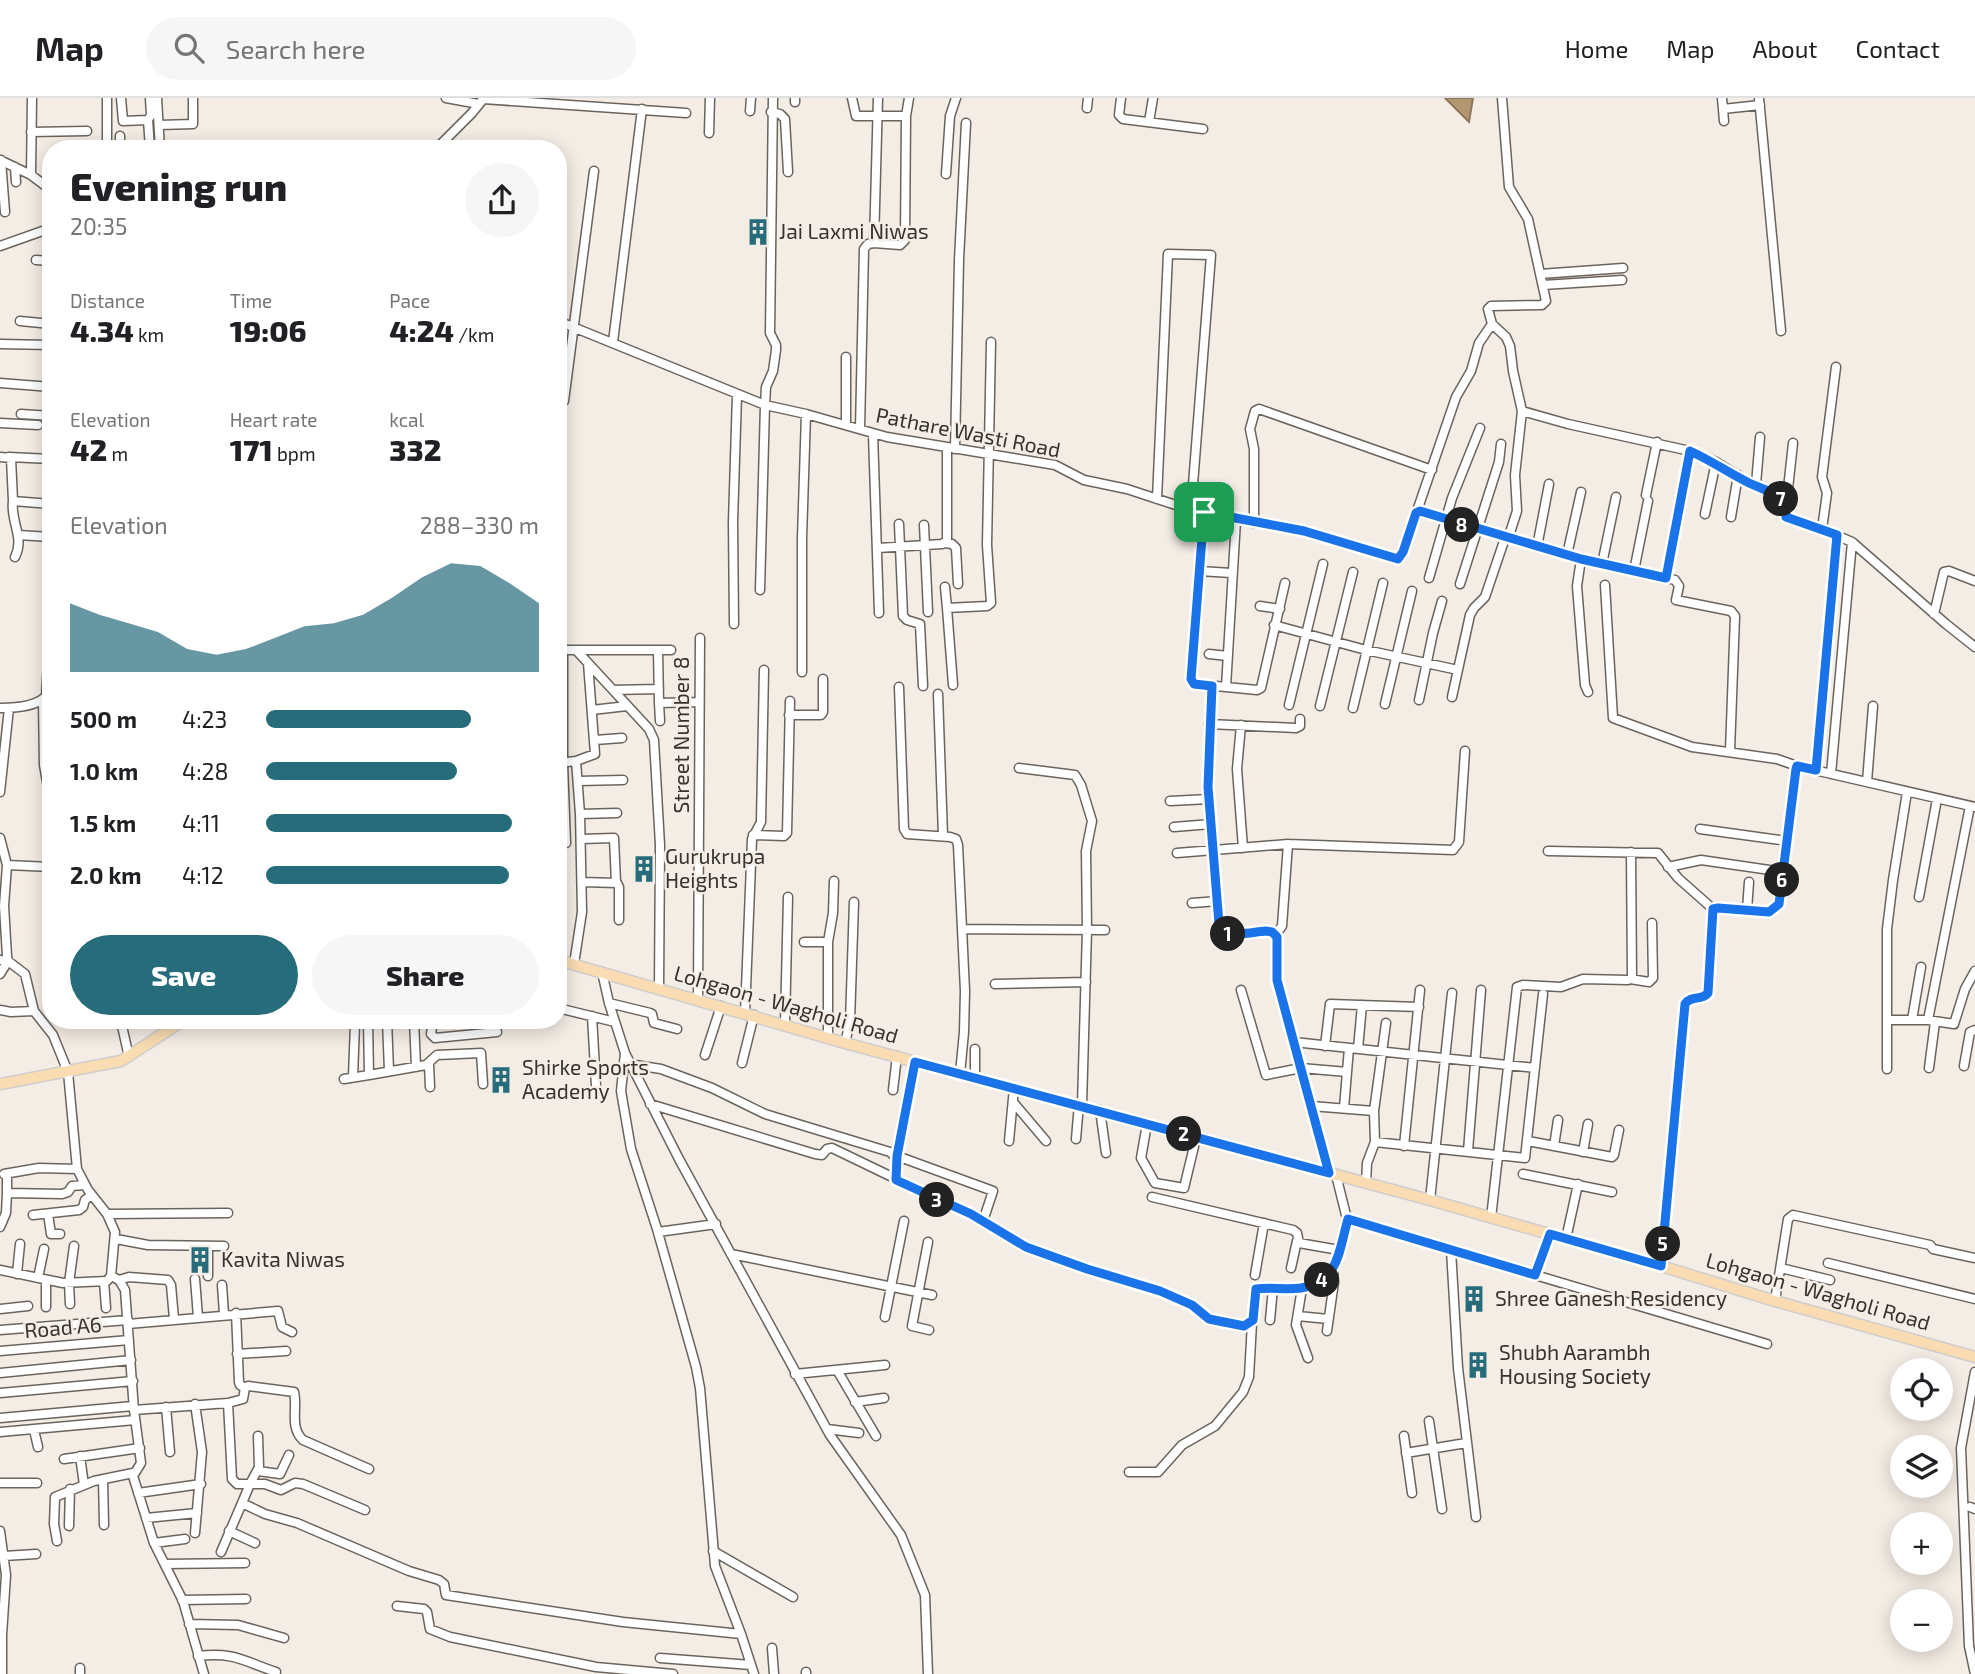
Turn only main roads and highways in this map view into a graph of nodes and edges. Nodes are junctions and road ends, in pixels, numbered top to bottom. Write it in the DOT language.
graph roads {
  1 [pos="567,962"];
  2 [pos="170,1029"];
  3 [pos="0,1084"];
  4 [pos="1975,1357"];
  1 -- 4 [label="main road, Lohgaon - Wagholi Road"];
  2 -- 3 [label="main road"];
}
